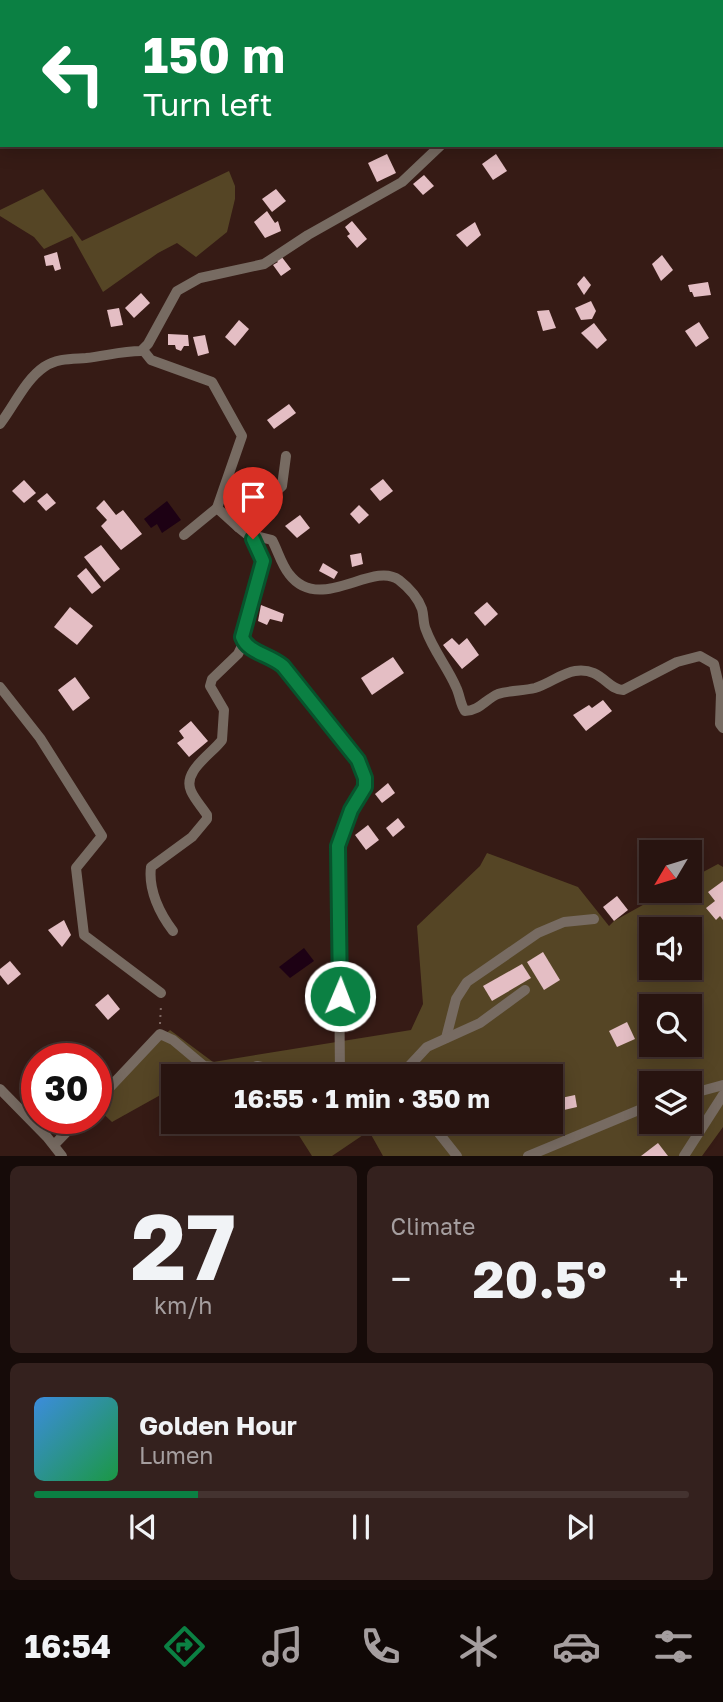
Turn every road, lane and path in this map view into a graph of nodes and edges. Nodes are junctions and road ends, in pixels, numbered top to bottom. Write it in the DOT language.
graph roads {
  1 [pos="439,147"];
  2 [pos="143,350"];
  3 [pos="0,424"];
  4 [pos="286,456"];
  5 [pos="217,508"];
  6 [pos="238,527"];
  7 [pos="184,535"];
  8 [pos="253,539"];
  9 [pos="244,642"];
  10 [pos="0,687"];
  11 [pos="723,728"];
  12 [pos="594,919"];
  13 [pos="173,931"];
  14 [pos="526,990"];
  15 [pos="161,993"];
  16 [pos="160,1034"];
  17 [pos="446,1038"];
  18 [pos="202,1064"];
  19 [pos="340,1064"];
  20 [pos="411,1064"];
  21 [pos="112,1085"];
  22 [pos="723,1085"];
  23 [pos="0,1089"];
  24 [pos="702,1091"];
  25 [pos="723,1095"];
  26 [pos="639,1110"];
  27 [pos="65,1134"];
  28 [pos="440,1134"];
  29 [pos="54,1145"];
  30 [pos="62,1156"];
  31 [pos="457,1156"];
  32 [pos="528,1156"];
  33 [pos="684,1156"];
  1 -- 2 [label="street"];
  2 -- 3 [label="street"];
  2 -- 5 [label="street"];
  4 -- 6 [label="street"];
  5 -- 6 [label="street"];
  5 -- 7 [label="street"];
  6 -- 8 [label="street"];
  8 -- 9 [label="street"];
  8 -- 11 [label="street"];
  9 -- 13 [label="street"];
  9 -- 19 [label="street"];
  10 -- 15 [label="street"];
  12 -- 17 [label="street"];
  14 -- 17 [label="street"];
  15 -- 16 [label="path"];
  16 -- 18 [label="street"];
  16 -- 21 [label="street"];
  17 -- 20 [label="street"];
  22 -- 24 [label="street"];
  23 -- 29 [label="street"];
  25 -- 33 [label="street"];
  26 -- 32 [label="street"];
  27 -- 29 [label="street"];
  28 -- 31 [label="street"];
  29 -- 30 [label="street"];
}
